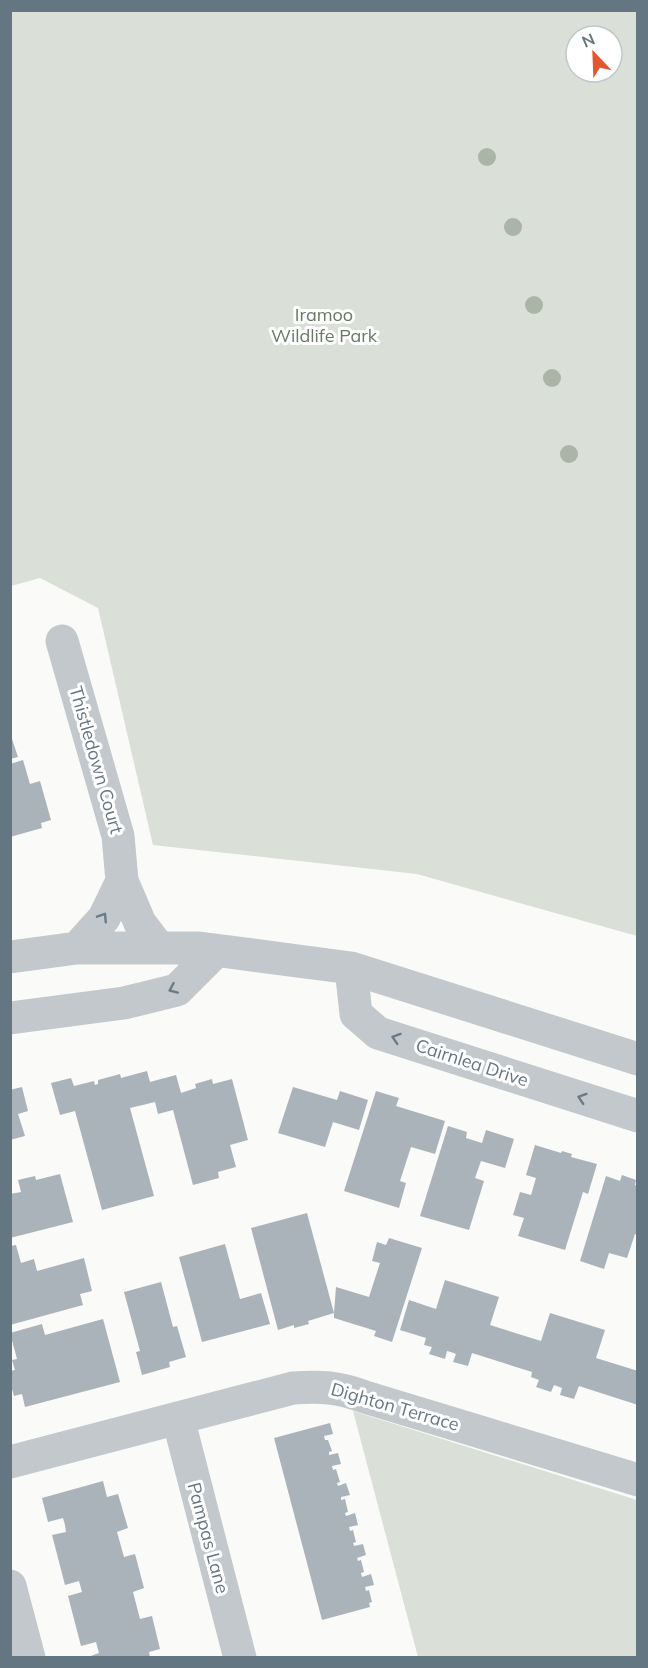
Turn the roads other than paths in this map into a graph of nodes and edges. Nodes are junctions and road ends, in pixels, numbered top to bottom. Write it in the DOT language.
graph roads {
  1 [pos="62,641"];
  2 [pos="122,881"];
  3 [pos="77,948"];
  4 [pos="159,948"];
  5 [pos="216,951"];
  6 [pos="10,957"];
  7 [pos="351,968"];
  8 [pos="10,1018"];
  9 [pos="638,1059"];
  10 [pos="638,1116"];
  11 [pos="178,1418"];
  12 [pos="10,1462"];
  13 [pos="638,1480"];
  14 [pos="10,1586"];
  15 [pos="29,1658"];
  16 [pos="240,1658"];
  1 -- 2 [label="street, Thistledown Court"];
  3 -- 2 [label="street, one-way"];
  2 -- 4 [label="street, Thistledown Court"];
  3 -- 4 [label="street"];
  3 -- 6 [label="street"];
  4 -- 5 [label="street"];
  5 -- 7 [label="street"];
  5 -- 8 [label="street, one-way"];
  7 -- 9 [label="street"];
  10 -- 7 [label="street, Cairnlea Drive, one-way"];
  11 -- 12 [label="street, Dighton Terrace"];
  11 -- 13 [label="street, Dighton Terrace"];
  11 -- 16 [label="street, Pampas Lane"];
  14 -- 15 [label="street"];
}
